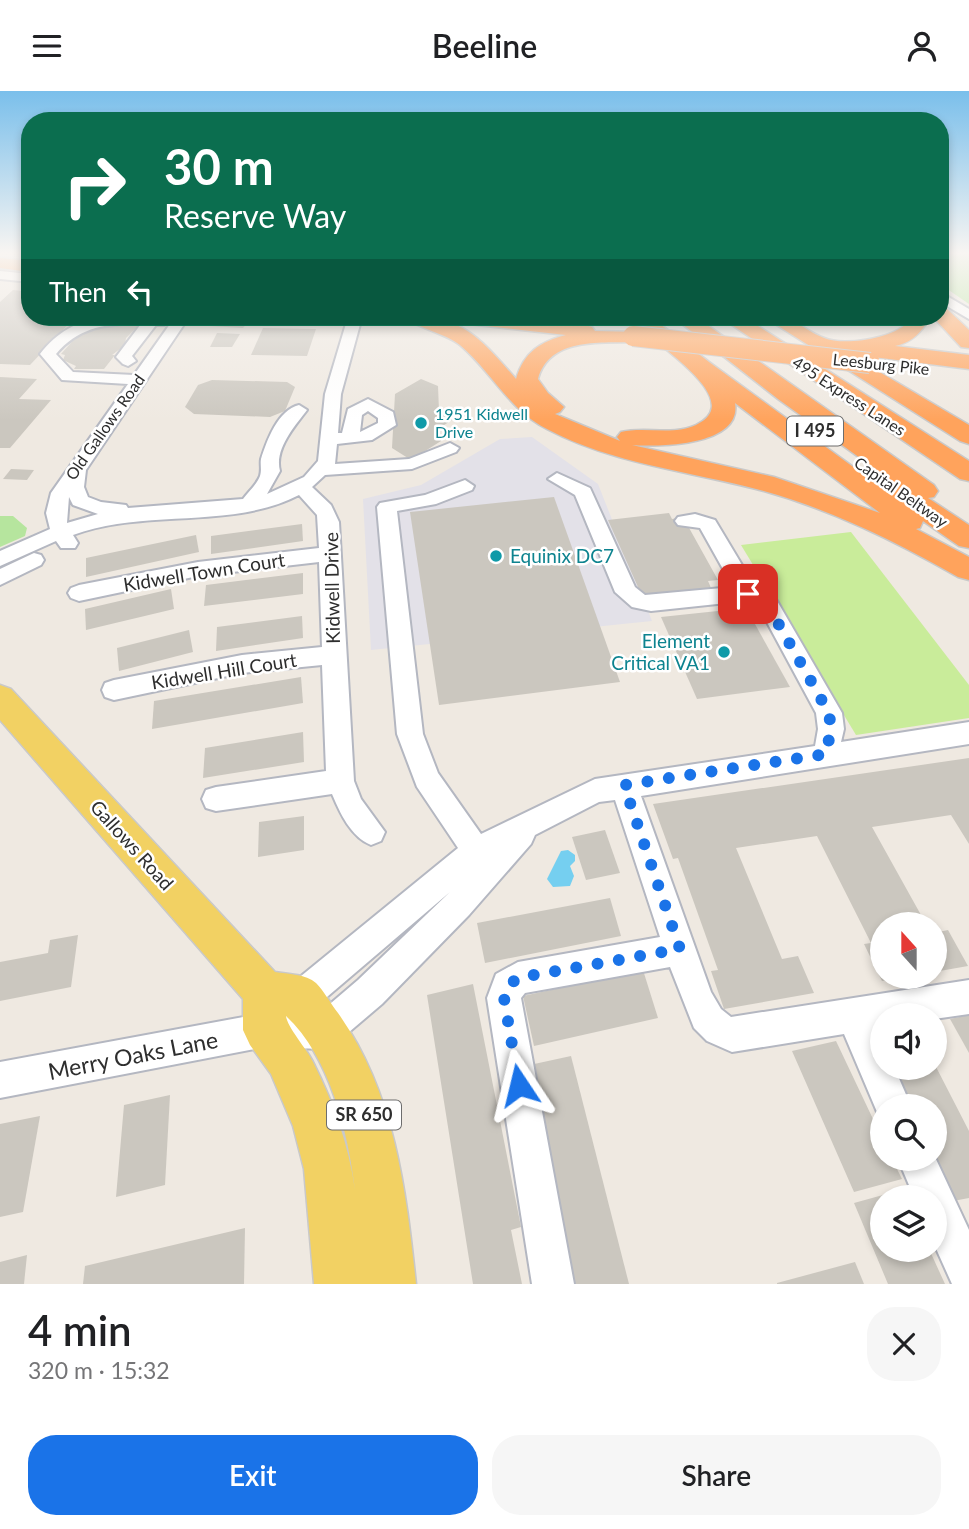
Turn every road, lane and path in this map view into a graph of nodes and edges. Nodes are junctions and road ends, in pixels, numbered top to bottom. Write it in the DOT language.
graph roads {
  1 [pos="957,314"];
  2 [pos="75,326"];
  3 [pos="94,326"];
  4 [pos="148,326"];
  5 [pos="176,326"];
  6 [pos="353,326"];
  7 [pos="443,326"];
  8 [pos="618,326"];
  9 [pos="659,326"];
  10 [pos="676,326"];
  11 [pos="696,326"];
  12 [pos="744,326"];
  13 [pos="763,326"];
  14 [pos="789,326"];
  15 [pos="915,326"];
  16 [pos="636,327"];
  17 [pos="969,332"];
  18 [pos="969,342"];
  19 [pos="55,344"];
  20 [pos="832,345"];
  21 [pos="128,361"];
  22 [pos="150,361"];
  23 [pos="701,367"];
  24 [pos="61,370"];
  25 [pos="968,372"];
  26 [pos="137,380"];
  27 [pos="299,410"];
  28 [pos="969,436"];
  29 [pos="350,438"];
  30 [pos="329,439"];
  31 [pos="450,448"];
  32 [pos="969,458"];
  33 [pos="269,463"];
  34 [pos="77,466"];
  35 [pos="323,470"];
  36 [pos="969,474"];
  37 [pos="557,479"];
  38 [pos="303,485"];
  39 [pos="465,486"];
  40 [pos="249,503"];
  41 [pos="165,510"];
  42 [pos="328,514"];
  43 [pos="685,521"];
  44 [pos="969,521"];
  45 [pos="64,537"];
  46 [pos="969,539"];
  47 [pos="329,554"];
  48 [pos="0,559"];
  49 [pos="969,567"];
  50 [pos="0,578"];
  51 [pos="79,593"];
  52 [pos="748,594"];
  53 [pos="334,655"];
  54 [pos="114,690"];
  55 [pos="0,698"];
  56 [pos="969,733"];
  57 [pos="826,754"];
  58 [pos="340,781"];
  59 [pos="624,785"];
  60 [pos="216,799"];
  61 [pos="530,824"];
  62 [pos="372,832"];
  63 [pos="476,851"];
  64 [pos="680,949"];
  65 [pos="969,997"];
  66 [pos="288,1013"];
  67 [pos="853,1016"];
  68 [pos="0,1080"];
  69 [pos="888,1094"];
  70 [pos="947,1226"];
  71 [pos="969,1275"];
  72 [pos="340,1284"];
  73 [pos="390,1284"];
  74 [pos="553,1284"];
  1 -- 17 [label="highway"];
  1 -- 18 [label="highway"];
  2 -- 19 [label="street"];
  3 -- 19 [label="street"];
  4 -- 21 [label="street"];
  5 -- 22 [label="street, Old Gallows Road"];
  6 -- 30 [label="street"];
  7 -- 49 [label="highway"];
  8 -- 16 [label="highway, Leesburg Pike"];
  9 -- 20 [label="highway, Leesburg Pike"];
  10 -- 46 [label="highway, Capital Beltway / I 495"];
  11 -- 44 [label="highway, 495 Express Lanes / I 495"];
  12 -- 36 [label="highway, 495 Express Lanes / I 495"];
  13 -- 32 [label="highway"];
  14 -- 28 [label="highway"];
  15 -- 20 [label="highway"];
  16 -- 23 [label="highway"];
  16 -- 23 [label="highway"];
  16 -- 25 [label="highway, Leesburg Pike, bridge"];
  19 -- 24 [label="street"];
  20 -- 25 [label="highway, Leesburg Pike"];
  21 -- 22 [label="street"];
  21 -- 24 [label="street"];
  22 -- 26 [label="street, Old Gallows Road"];
  23 -- 49 [label="highway"];
  24 -- 26 [label="street"];
  26 -- 34 [label="street, Old Gallows Road"];
  27 -- 33 [label="street"];
  29 -- 30 [label="street"];
  30 -- 35 [label="street"];
  31 -- 35 [label="street"];
  33 -- 38 [label="street, Kidwell Drive"];
  33 -- 40 [label="street"];
  34 -- 41 [label="street"];
  34 -- 45 [label="street, Old Gallows Road"];
  35 -- 38 [label="street"];
  37 -- 52 [label="street"];
  38 -- 40 [label="street"];
  38 -- 42 [label="street, Kidwell Drive"];
  39 -- 63 [label="street"];
  40 -- 41 [label="street"];
  40 -- 42 [label="street"];
  41 -- 45 [label="street"];
  42 -- 47 [label="street, Kidwell Drive"];
  43 -- 52 [label="street"];
  45 -- 48 [label="street"];
  45 -- 50 [label="street"];
  47 -- 51 [label="street, Kidwell Town Court"];
  47 -- 53 [label="street, Kidwell Drive"];
  52 -- 57 [label="street"];
  53 -- 54 [label="street, Kidwell Hill Court"];
  53 -- 58 [label="street, Kidwell Drive"];
  55 -- 66 [label="main road, Gallows Road / SR 650"];
  56 -- 57 [label="street"];
  57 -- 59 [label="street"];
  58 -- 60 [label="street"];
  58 -- 62 [label="street, Kidwell Drive"];
  59 -- 61 [label="street"];
  59 -- 64 [label="street"];
  61 -- 63 [label="street"];
  61 -- 66 [label="street"];
  63 -- 66 [label="street"];
  64 -- 67 [label="street"];
  64 -- 74 [label="street"];
  65 -- 67 [label="street"];
  66 -- 68 [label="street, Merry Oaks Lane"];
  66 -- 72 [label="main road, Gallows Road / SR 650"];
  66 -- 73 [label="main road, Gallows Road / SR 650"];
  67 -- 69 [label="street"];
  70 -- 71 [label="street"];
}
